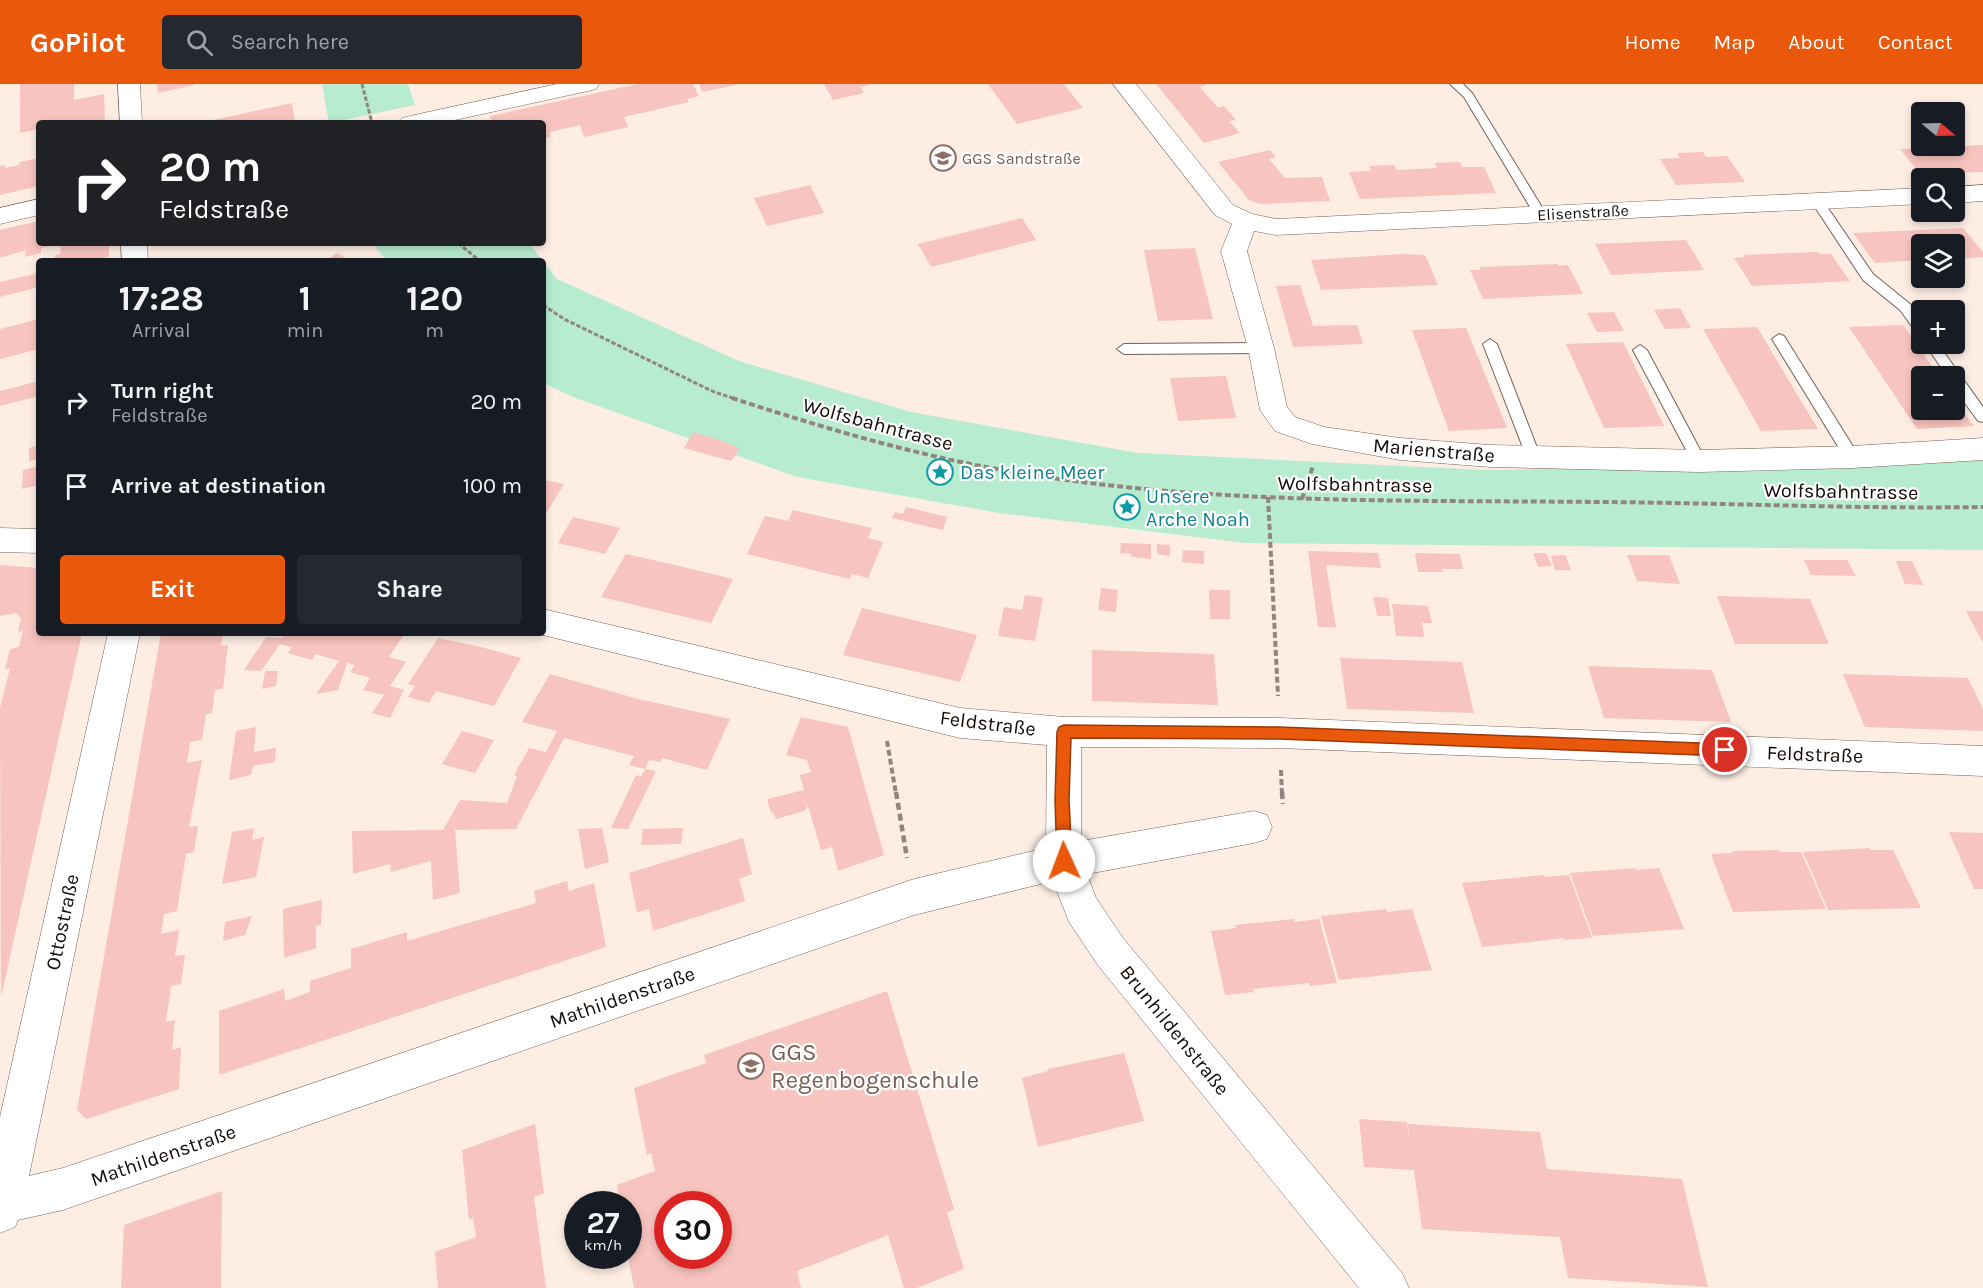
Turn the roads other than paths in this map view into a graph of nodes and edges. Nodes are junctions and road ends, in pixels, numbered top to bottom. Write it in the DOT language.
graph roads {
  1 [pos="129,84"];
  2 [pos="588,84"];
  3 [pos="1124,84"];
  4 [pos="1456,84"];
  5 [pos="130,120"];
  6 [pos="424,120"];
  7 [pos="1983,193"];
  8 [pos="1965,194"];
  9 [pos="1911,197"];
  10 [pos="1817,201"];
  11 [pos="36,208"];
  12 [pos="1540,214"];
  13 [pos="0,216"];
  14 [pos="1245,221"];
  15 [pos="1911,316"];
  16 [pos="1779,339"];
  17 [pos="1490,344"];
  18 [pos="1261,348"];
  19 [pos="1124,349"];
  20 [pos="1640,351"];
  21 [pos="1965,392"];
  22 [pos="1983,417"];
  23 [pos="1983,448"];
  24 [pos="1852,457"];
  25 [pos="1534,458"];
  26 [pos="1699,461"];
  27 [pos="0,540"];
  28 [pos="36,541"];
  29 [pos="546,623"];
  30 [pos="123,636"];
  31 [pos="1064,732"];
  32 [pos="1983,761"];
  33 [pos="1254,827"];
  34 [pos="1064,861"];
  35 [pos="1,1206"];
  36 [pos="1387,1288"];
  1 -- 5 [label="street"];
  2 -- 6 [label="street"];
  3 -- 14 [label="street"];
  4 -- 12 [label="lane"];
  7 -- 8 [label="street"];
  9 -- 10 [label="street, Elisenstraße"];
  10 -- 12 [label="street, Elisenstraße"];
  10 -- 15 [label="lane"];
  11 -- 13 [label="street"];
  12 -- 14 [label="street, Elisenstraße"];
  14 -- 18 [label="street, Marienstraße"];
  16 -- 24 [label="lane"];
  17 -- 25 [label="lane"];
  18 -- 19 [label="lane"];
  18 -- 25 [label="street, Marienstraße"];
  20 -- 26 [label="lane"];
  21 -- 22 [label="lane"];
  23 -- 24 [label="street, Marienstraße"];
  24 -- 26 [label="street, Marienstraße"];
  25 -- 26 [label="street, Marienstraße"];
  27 -- 28 [label="street"];
  29 -- 31 [label="street, Feldstraße"];
  30 -- 35 [label="street, Ottostraße"];
  31 -- 32 [label="street, Feldstraße"];
  31 -- 34 [label="street, Brunhildenstraße"];
  33 -- 34 [label="street, Mathildenstraße"];
  34 -- 35 [label="street, Mathildenstraße"];
  34 -- 36 [label="street, Brunhildenstraße"];
}
